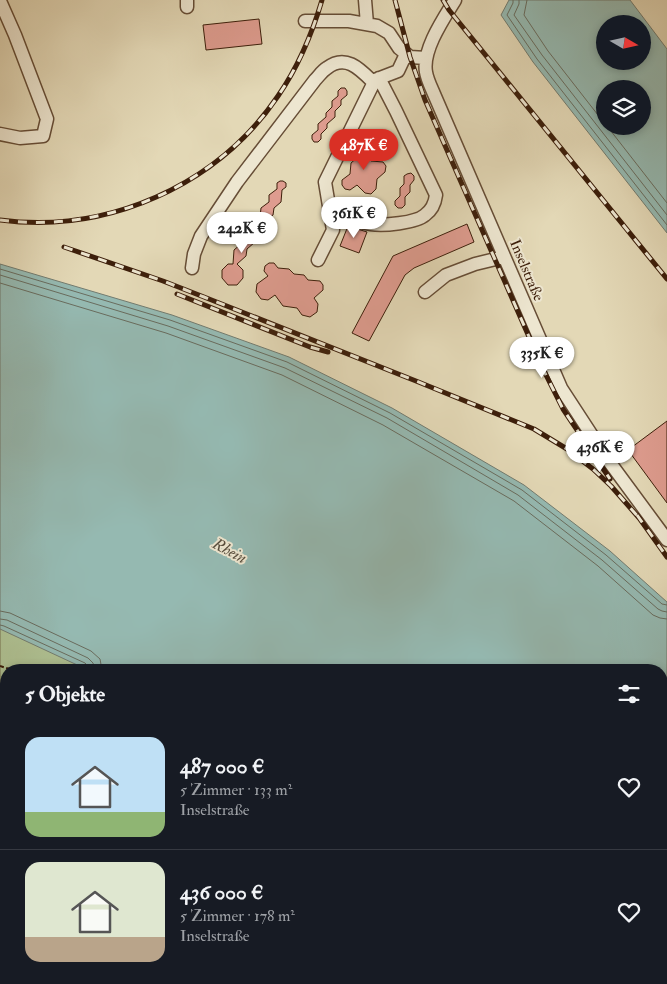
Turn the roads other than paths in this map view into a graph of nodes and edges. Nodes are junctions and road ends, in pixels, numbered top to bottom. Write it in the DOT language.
graph roads {
  1 [pos="365,0"];
  2 [pos="455,0"];
  3 [pos="0,1"];
  4 [pos="305,21"];
  5 [pos="368,24"];
  6 [pos="406,54"];
  7 [pos="426,58"];
  8 [pos="377,79"];
  9 [pos="0,134"];
  10 [pos="330,211"];
  11 [pos="504,257"];
  12 [pos="318,260"];
  13 [pos="192,268"];
  14 [pos="425,292"];
  15 [pos="666,535"];
  1 -- 5 [label="street"];
  2 -- 7 [label="street"];
  3 -- 9 [label="street"];
  4 -- 5 [label="street"];
  5 -- 6 [label="street"];
  6 -- 7 [label="street"];
  6 -- 8 [label="street"];
  7 -- 11 [label="street, Inselstraße"];
  8 -- 10 [label="street"];
  8 -- 10 [label="street"];
  8 -- 13 [label="street"];
  10 -- 12 [label="street"];
  11 -- 14 [label="street"];
  11 -- 15 [label="street, Inselstraße"];
}
